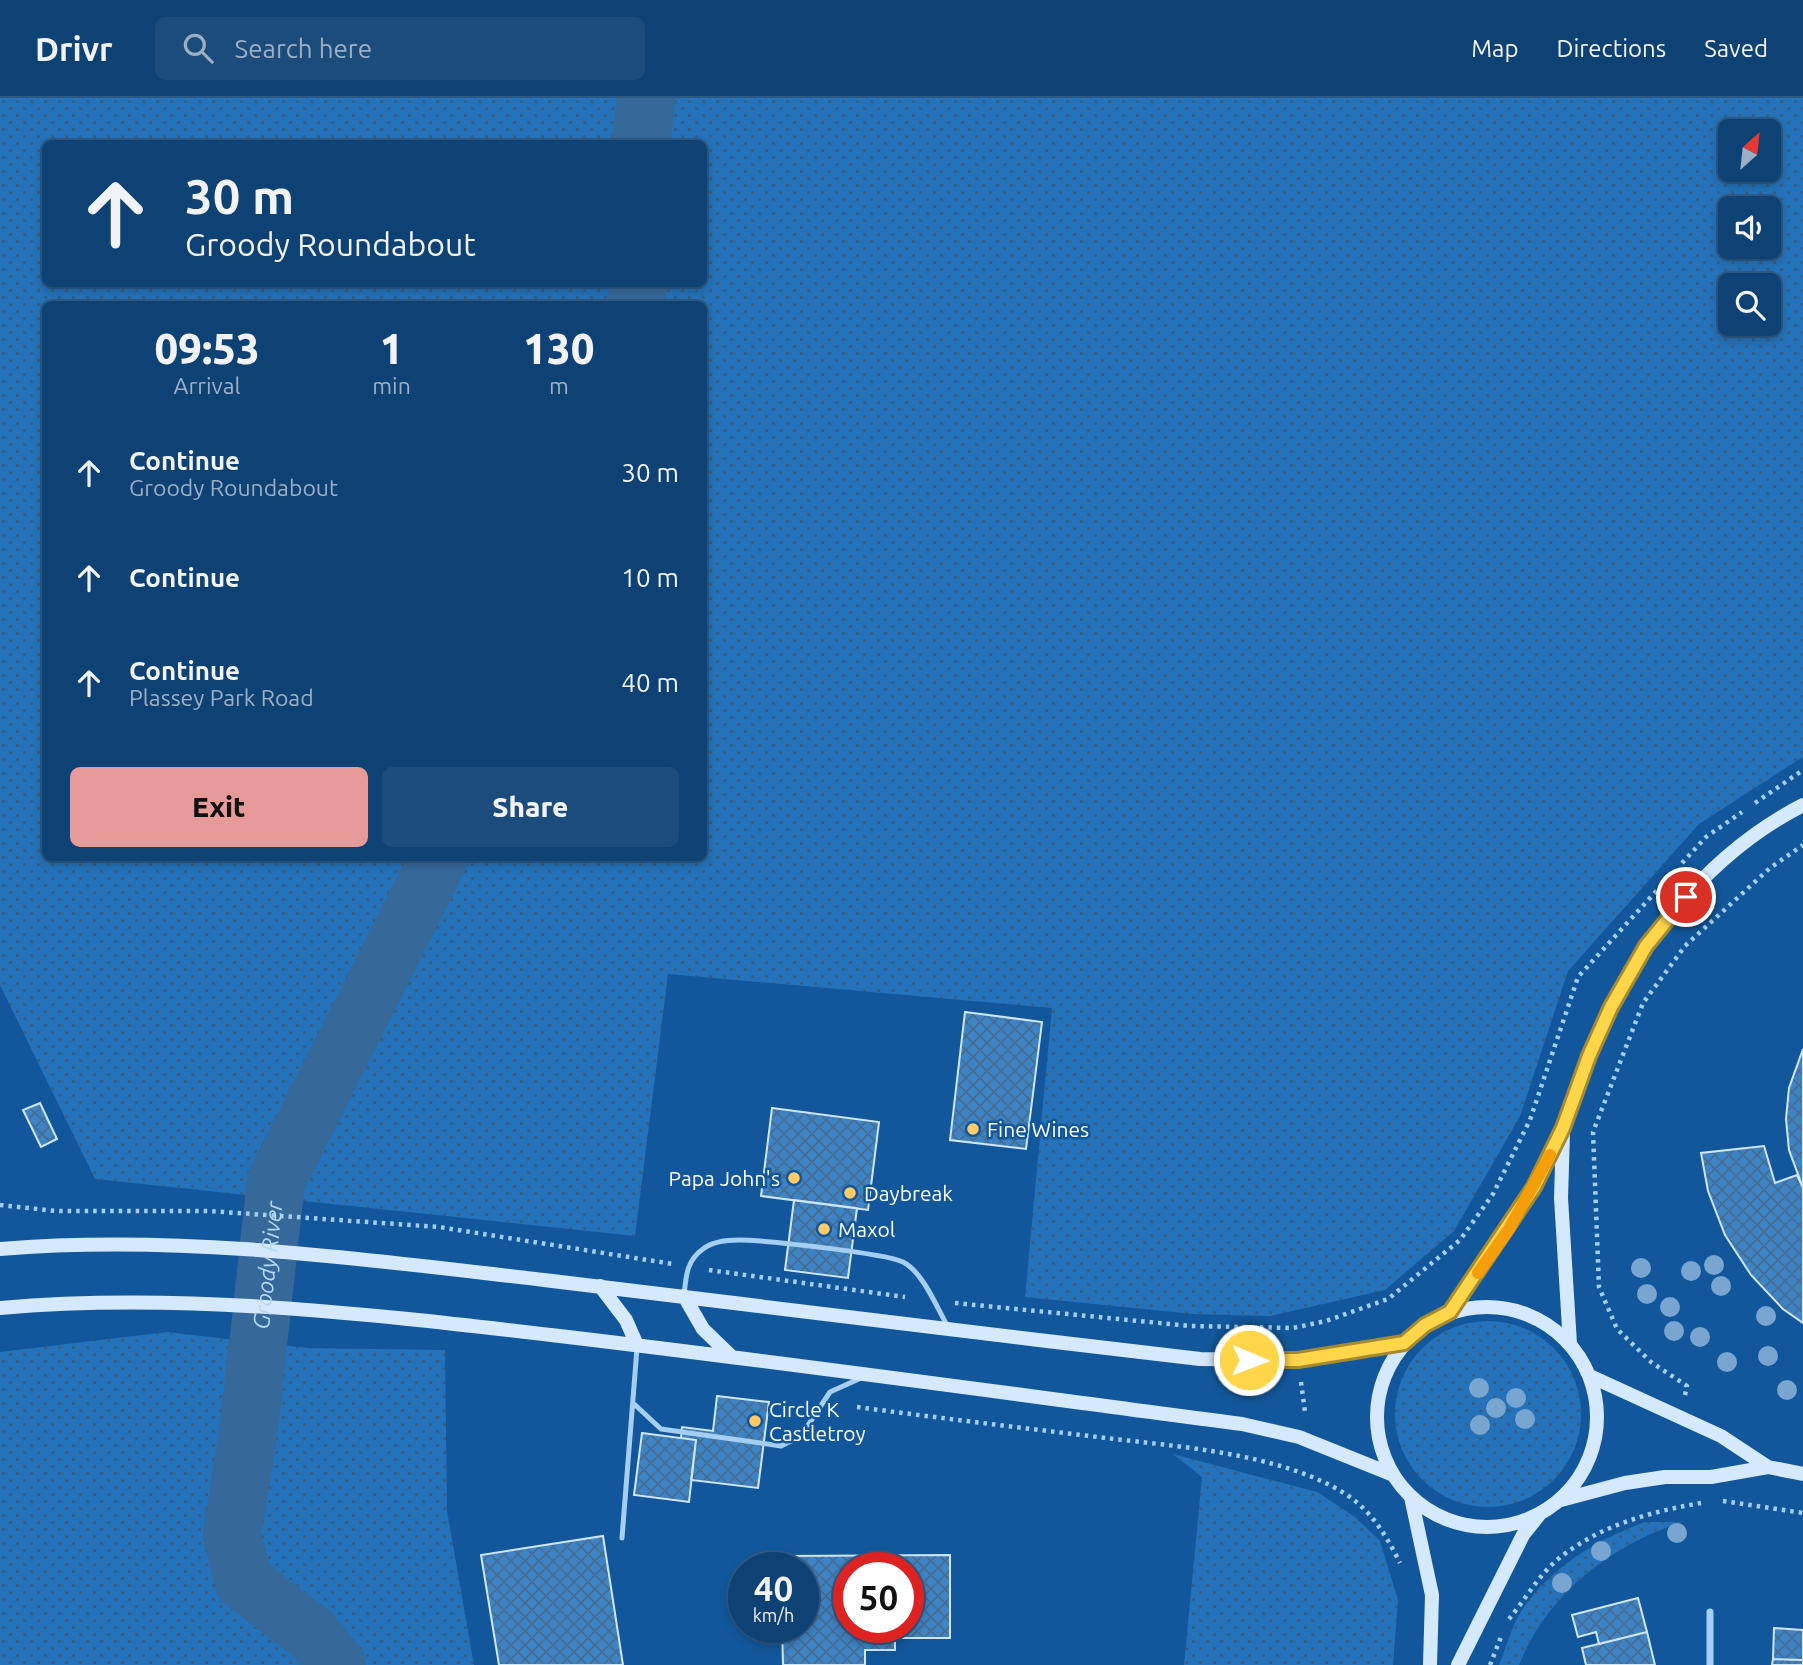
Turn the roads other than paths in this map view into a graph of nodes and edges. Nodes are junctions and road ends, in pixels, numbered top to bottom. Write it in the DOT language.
graph roads {
  1 [pos="1803,805"];
  2 [pos="1563,1128"];
  3 [pos="0,1249"];
  4 [pos="600,1286"];
  5 [pos="684,1296"];
  6 [pos="0,1308"];
  7 [pos="1450,1312"];
  8 [pos="950,1330"];
  9 [pos="1404,1343"];
  10 [pos="1570,1344"];
  11 [pos="637,1345"];
  12 [pos="733,1357"];
  13 [pos="872,1375"];
  14 [pos="1590,1376"];
  15 [pos="633,1403"];
  16 [pos="1769,1467"];
  17 [pos="1391,1474"];
  18 [pos="1803,1474"];
  19 [pos="1411,1497"];
  20 [pos="1561,1500"];
  21 [pos="1540,1514"];
  22 [pos="622,1538"];
  23 [pos="1710,1612"];
  24 [pos="1430,1665"];
  25 [pos="1458,1665"];
  26 [pos="1710,1665"];
  1 -- 2 [label="main road"];
  2 -- 7 [label="main road"];
  2 -- 10 [label="main road"];
  3 -- 4 [label="main road"];
  4 -- 5 [label="main road"];
  4 -- 11 [label="main road"];
  5 -- 8 [label="main road"];
  5 -- 8 [label="lane"];
  5 -- 12 [label="main road"];
  6 -- 11 [label="main road"];
  7 -- 9 [label="main road"];
  7 -- 10 [label="main road"];
  8 -- 9 [label="main road"];
  9 -- 17 [label="main road"];
  10 -- 14 [label="main road"];
  11 -- 12 [label="main road"];
  11 -- 15 [label="lane"];
  12 -- 13 [label="main road"];
  13 -- 15 [label="lane"];
  13 -- 17 [label="main road"];
  14 -- 16 [label="main road"];
  14 -- 20 [label="main road"];
  15 -- 22 [label="lane"];
  16 -- 18 [label="main road"];
  16 -- 20 [label="main road"];
  17 -- 19 [label="main road"];
  19 -- 21 [label="main road"];
  19 -- 24 [label="main road"];
  20 -- 21 [label="main road"];
  21 -- 25 [label="main road"];
  23 -- 26 [label="street"];
}
